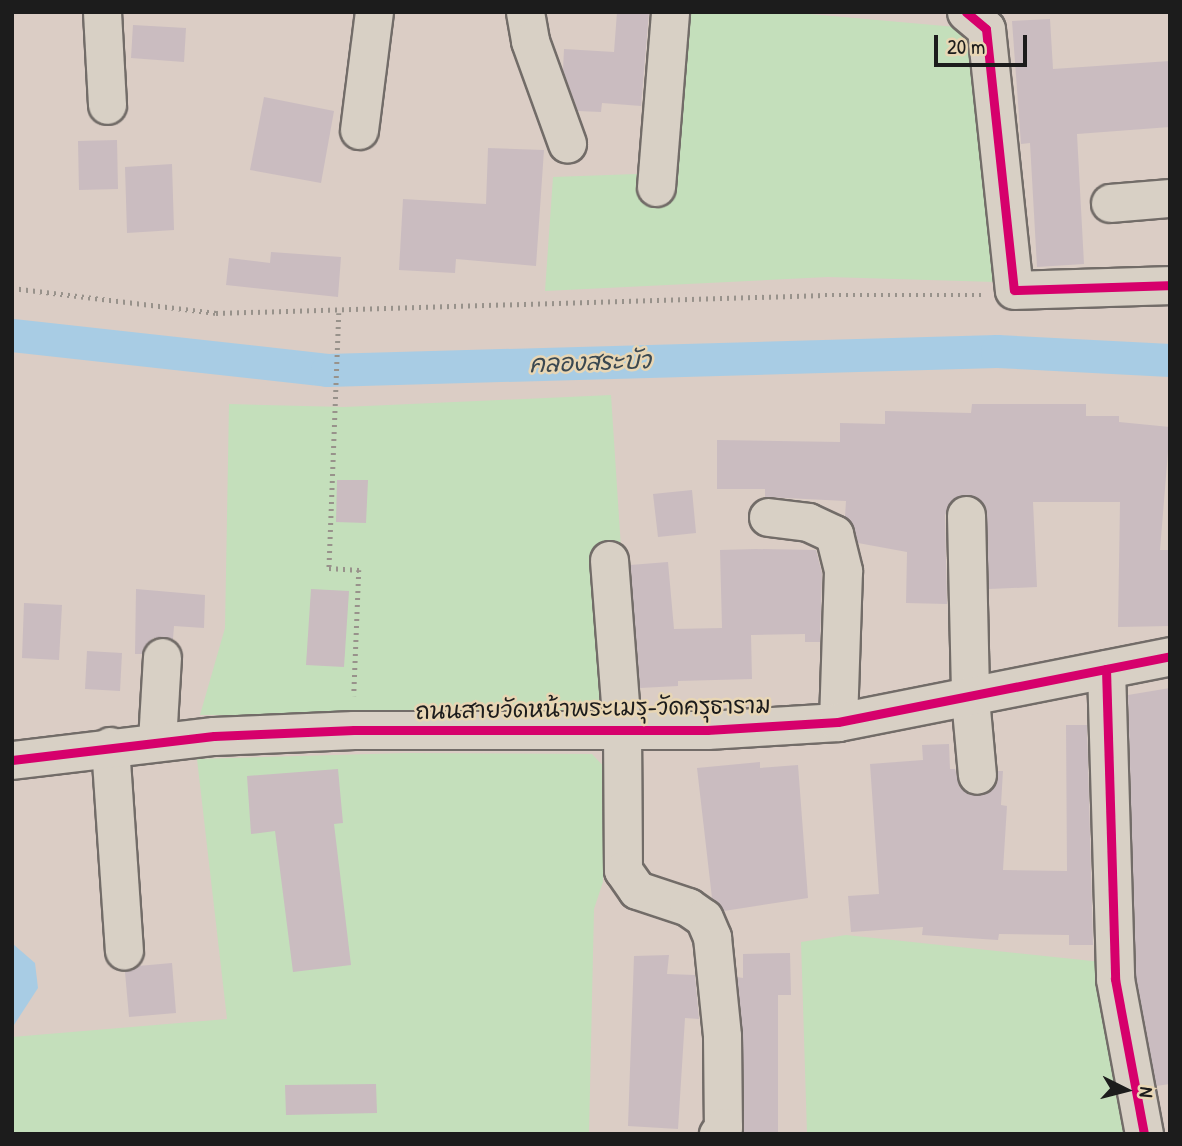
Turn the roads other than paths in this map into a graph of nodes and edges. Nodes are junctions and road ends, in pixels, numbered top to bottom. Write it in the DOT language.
graph roads {
  1 [pos="102,12"];
  2 [pos="374,12"];
  3 [pos="525,12"];
  4 [pos="670,12"];
  5 [pos="966,12"];
  6 [pos="107,106"];
  7 [pos="359,130"];
  8 [pos="567,143"];
  9 [pos="656,187"];
  10 [pos="1170,198"];
  11 [pos="1110,203"];
  12 [pos="1170,285"];
  13 [pos="966,514"];
  14 [pos="768,517"];
  15 [pos="609,560"];
  16 [pos="1170,656"];
  17 [pos="162,657"];
  18 [pos="1106,669"];
  19 [pos="970,698"];
  20 [pos="838,722"];
  21 [pos="622,729"];
  22 [pos="157,741"];
  23 [pos="110,746"];
  24 [pos="12,760"];
  25 [pos="977,775"];
  26 [pos="124,951"];
  27 [pos="718,1134"];
  28 [pos="1144,1134"];
  1 -- 6 [label="street"];
  2 -- 7 [label="street"];
  3 -- 8 [label="street"];
  4 -- 9 [label="street"];
  5 -- 12 [label="street"];
  10 -- 11 [label="street"];
  13 -- 19 [label="street"];
  14 -- 20 [label="street"];
  15 -- 21 [label="street"];
  16 -- 18 [label="street, ถนนสายวัดหน้าพระเมรุ-วัดครุธาราม"];
  17 -- 22 [label="street"];
  18 -- 19 [label="street, ถนนสายวัดหน้าพระเมรุ-วัดครุธาราม"];
  18 -- 28 [label="street"];
  19 -- 20 [label="street, ถนนสายวัดหน้าพระเมรุ-วัดครุธาราม"];
  19 -- 25 [label="street"];
  20 -- 21 [label="street, ถนนสายวัดหน้าพระเมรุ-วัดครุธาราม"];
  21 -- 22 [label="street, ถนนสายวัดหน้าพระเมรุ-วัดครุธาราม"];
  21 -- 27 [label="street"];
  22 -- 23 [label="street, ถนนสายวัดหน้าพระเมรุ-วัดครุธาราม"];
  23 -- 24 [label="street, ถนนสายวัดหน้าพระเมรุ-วัดครุธาราม"];
  23 -- 26 [label="street"];
}
